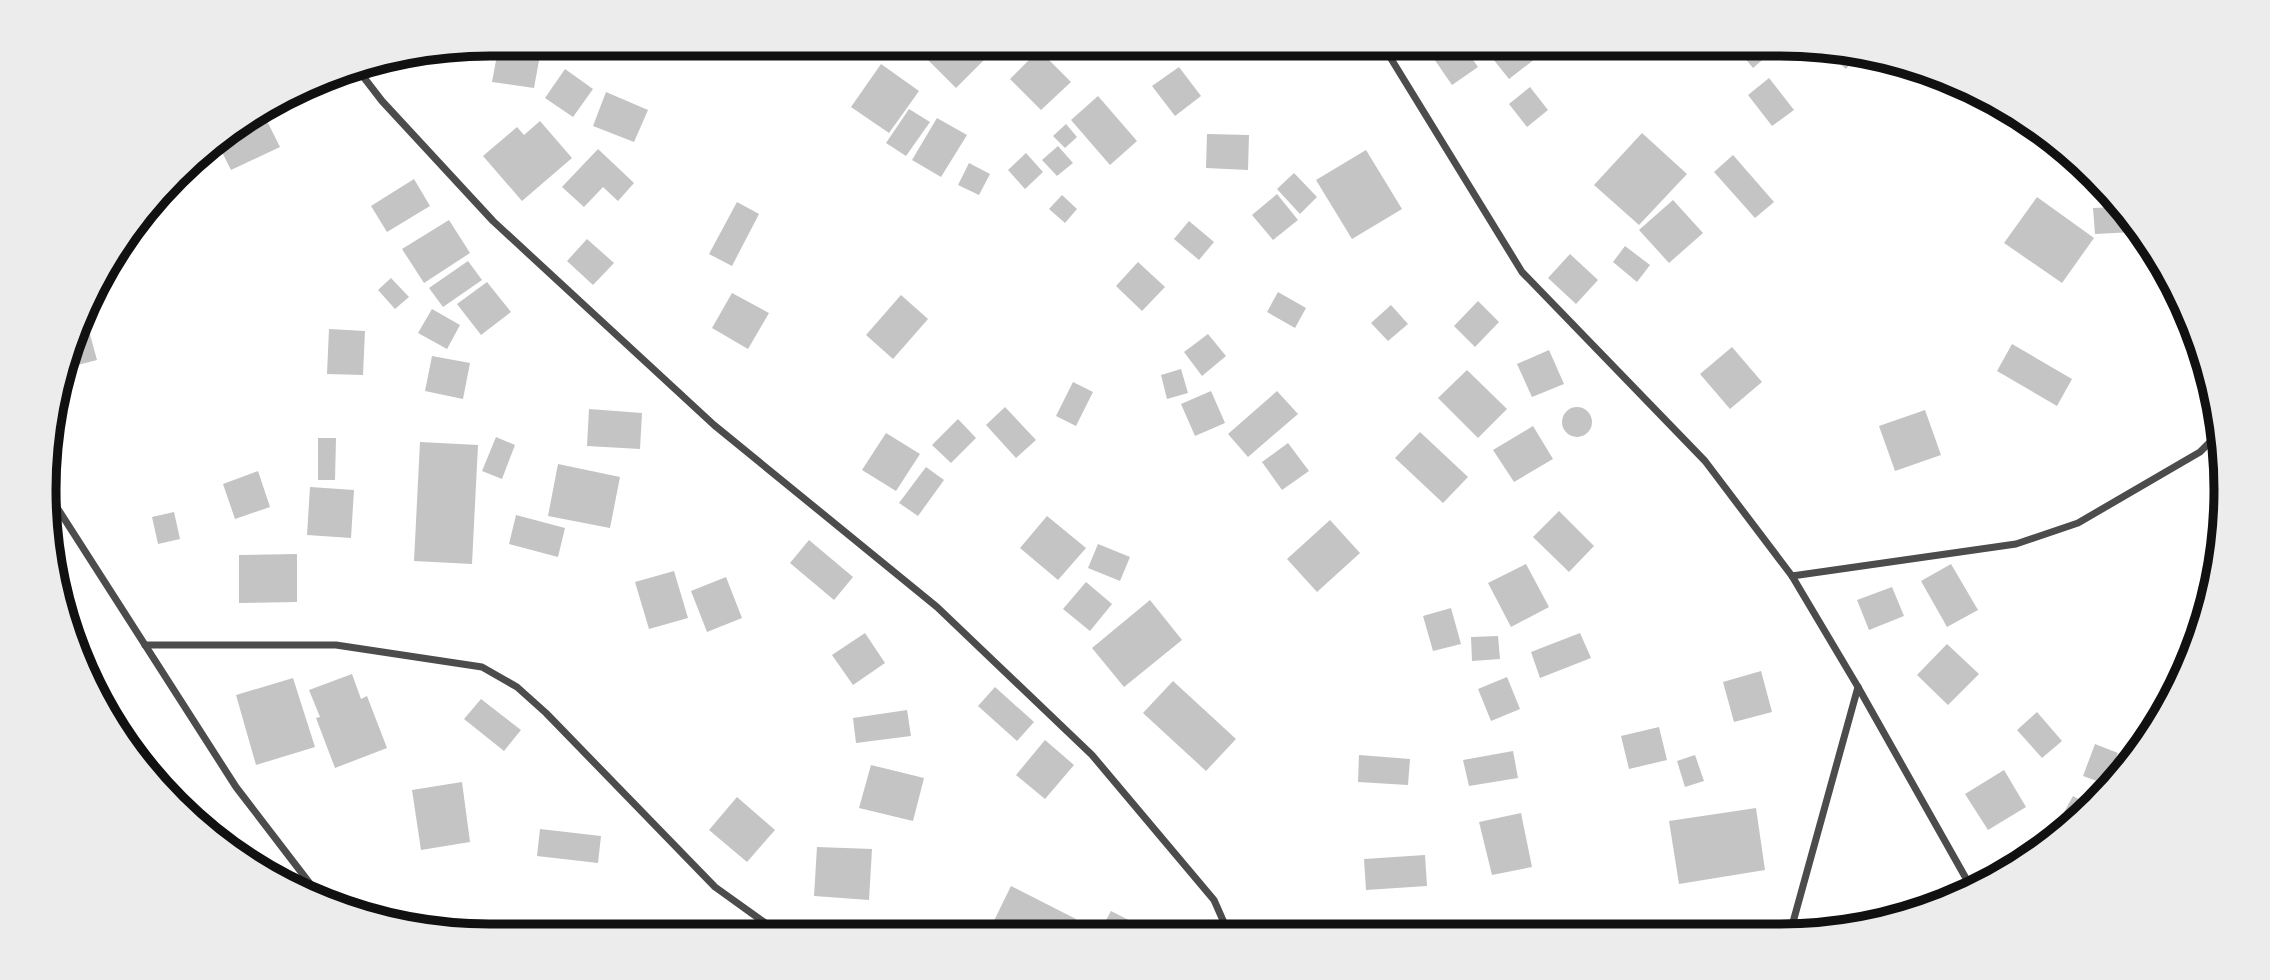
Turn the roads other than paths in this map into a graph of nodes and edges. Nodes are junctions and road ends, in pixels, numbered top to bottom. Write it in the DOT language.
graph roads {
  1 [pos="1389,56"];
  2 [pos="362,76"];
  3 [pos="2211,441"];
  4 [pos="57,507"];
  5 [pos="1792,576"];
  6 [pos="145,645"];
  7 [pos="1858,687"];
  8 [pos="1968,881"];
  9 [pos="311,885"];
  10 [pos="767,924"];
  11 [pos="1225,924"];
  12 [pos="1793,924"];
  1 -- 5 [label="street"];
  2 -- 11 [label="street"];
  3 -- 5 [label="street"];
  4 -- 6 [label="street"];
  5 -- 7 [label="street"];
  6 -- 9 [label="street"];
  6 -- 10 [label="street"];
  7 -- 8 [label="street"];
  7 -- 12 [label="street"];
}
